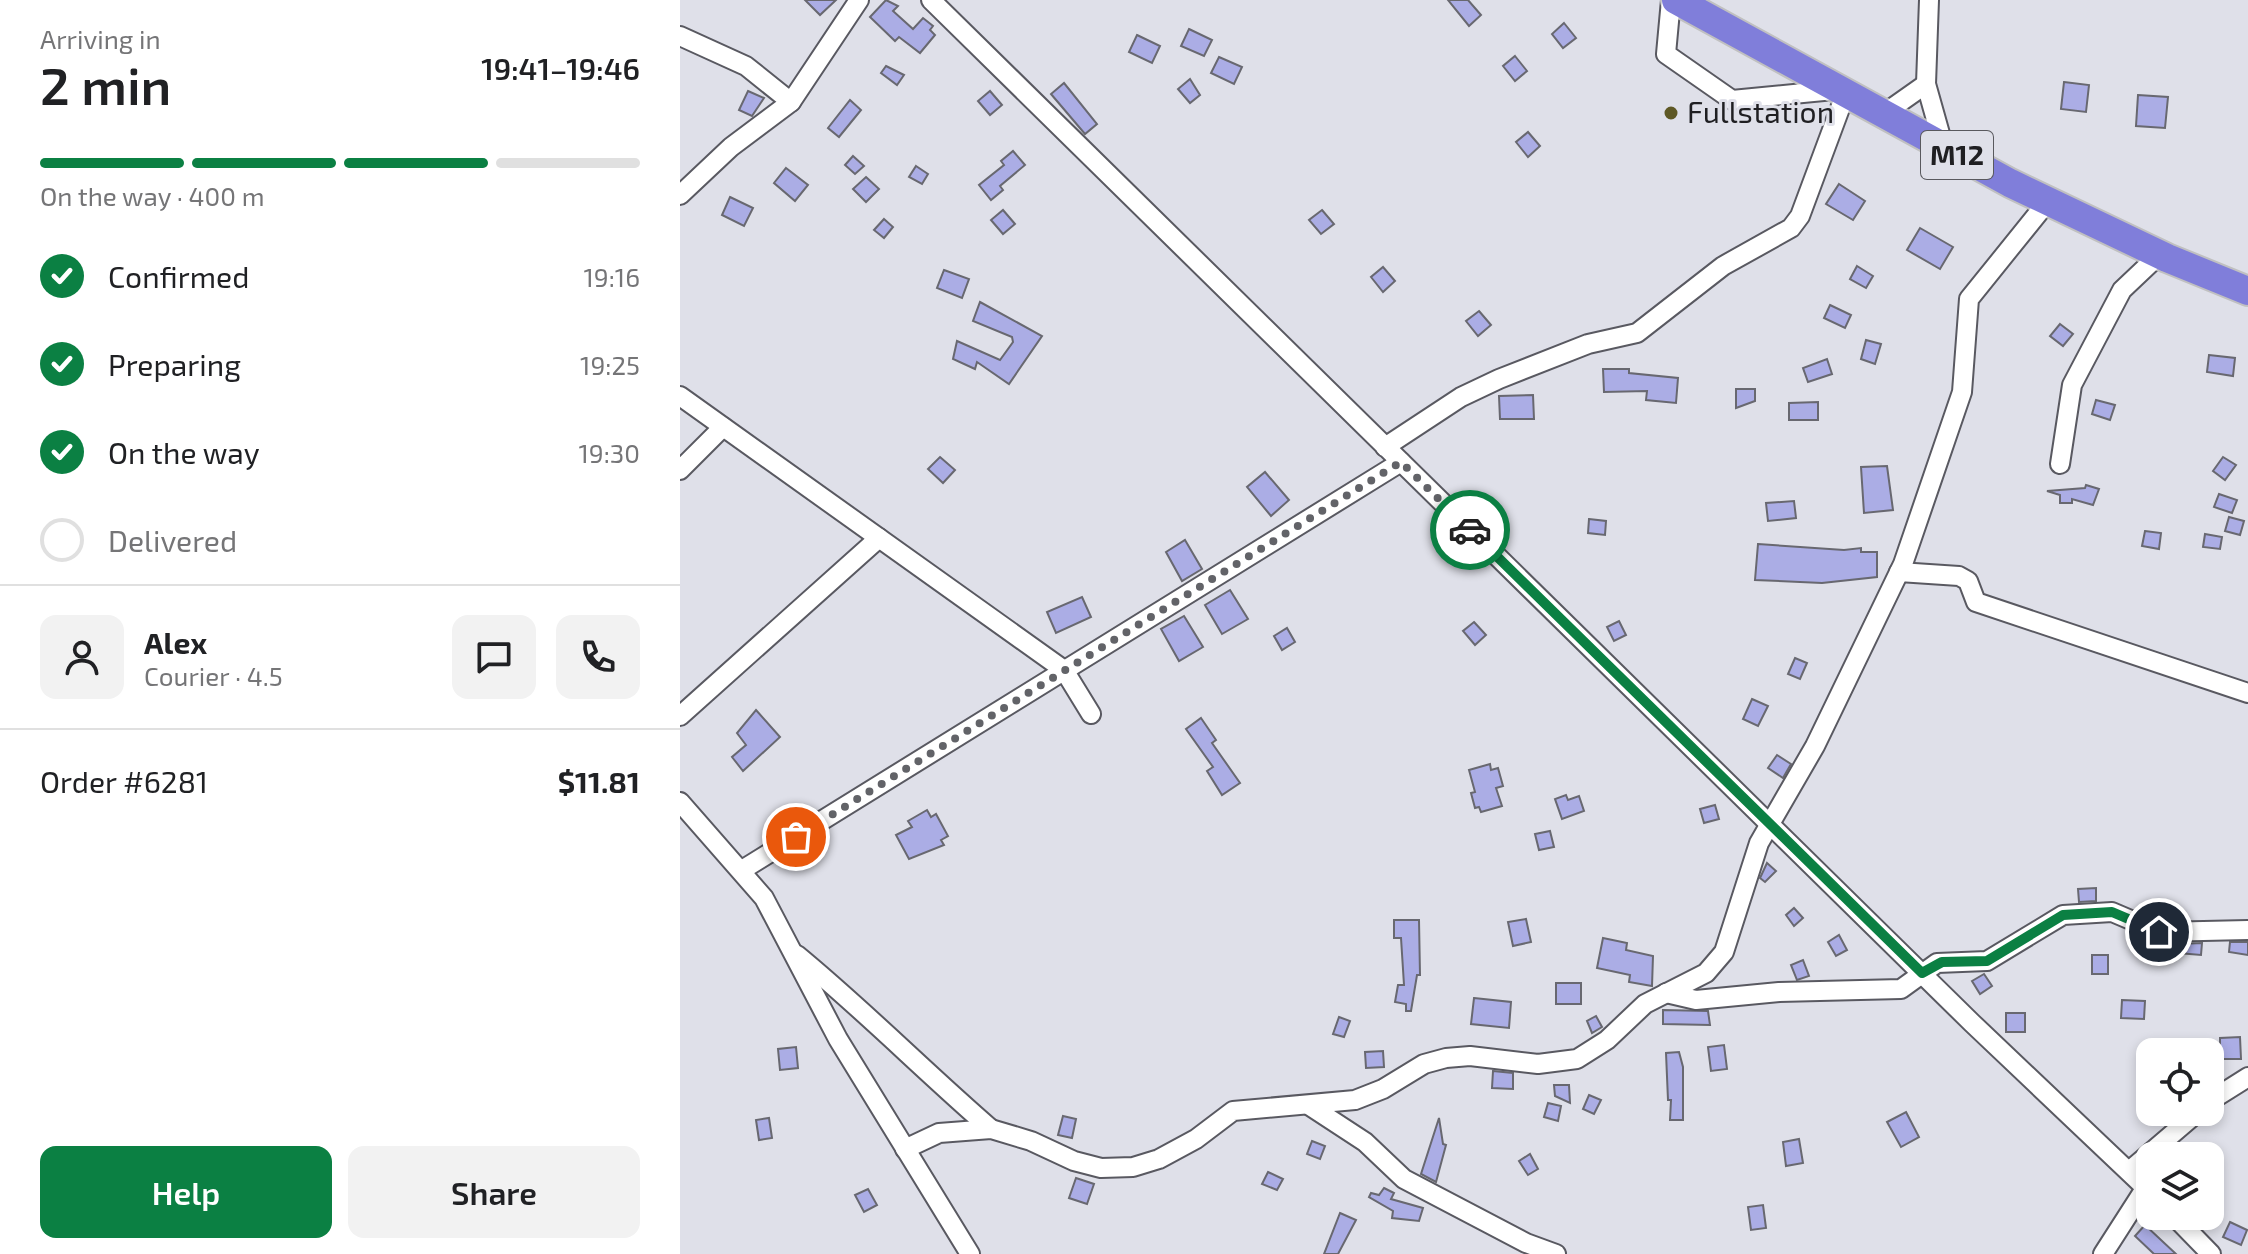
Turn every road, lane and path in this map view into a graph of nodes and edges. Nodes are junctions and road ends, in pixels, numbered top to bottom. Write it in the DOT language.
graph roads {
  1 [pos="859,0"];
  2 [pos="931,0"];
  3 [pos="1673,0"];
  4 [pos="1929,0"];
  5 [pos="680,36"];
  6 [pos="1926,84"];
  7 [pos="1839,92"];
  8 [pos="791,102"];
  9 [pos="1882,115"];
  10 [pos="1944,148"];
  11 [pos="680,195"];
  12 [pos="2048,201"];
  13 [pos="2159,255"];
  14 [pos="2248,291"];
  15 [pos="680,396"];
  16 [pos="723,427"];
  17 [pos="1385,447"];
  18 [pos="1401,462"];
  19 [pos="2060,464"];
  20 [pos="680,470"];
  21 [pos="879,538"];
  22 [pos="1899,572"];
  23 [pos="1064,670"];
  24 [pos="2248,693"];
  25 [pos="1091,714"];
  26 [pos="680,716"];
  27 [pos="680,802"];
  28 [pos="1769,825"];
  29 [pos="742,870"];
  30 [pos="2248,930"];
  31 [pos="791,950"];
  32 [pos="1922,973"];
  33 [pos="1666,993"];
  34 [pos="2248,1077"];
  35 [pos="2224,1092"];
  36 [pos="1310,1106"];
  37 [pos="2182,1126"];
  38 [pos="991,1129"];
  39 [pos="905,1149"];
  40 [pos="2129,1171"];
  41 [pos="2136,1178"];
  42 [pos="2136,1206"];
  43 [pos="2188,1230"];
  44 [pos="970,1254"];
  45 [pos="1556,1254"];
  46 [pos="2103,1254"];
  47 [pos="2211,1254"];
  1 -- 8 [label="street"];
  2 -- 17 [label="street"];
  3 -- 7 [label="highway, M12"];
  3 -- 7 [label="street"];
  4 -- 6 [label="street"];
  5 -- 8 [label="street"];
  6 -- 9 [label="street"];
  6 -- 10 [label="street"];
  7 -- 9 [label="highway, M12"];
  7 -- 17 [label="street"];
  8 -- 11 [label="street"];
  9 -- 10 [label="highway, M12"];
  10 -- 12 [label="highway, M12"];
  12 -- 13 [label="highway, M12"];
  12 -- 22 [label="street"];
  13 -- 14 [label="highway, M12"];
  13 -- 19 [label="street"];
  15 -- 16 [label="street"];
  16 -- 20 [label="street"];
  16 -- 21 [label="street"];
  17 -- 18 [label="street"];
  18 -- 23 [label="street"];
  18 -- 28 [label="street"];
  21 -- 23 [label="street"];
  21 -- 26 [label="street"];
  22 -- 24 [label="street"];
  22 -- 28 [label="street"];
  23 -- 25 [label="street"];
  23 -- 29 [label="street"];
  27 -- 29 [label="street"];
  28 -- 32 [label="street"];
  28 -- 33 [label="street"];
  29 -- 31 [label="street"];
  30 -- 32 [label="street"];
  31 -- 38 [label="street"];
  31 -- 39 [label="street"];
  32 -- 33 [label="street"];
  32 -- 40 [label="street"];
  33 -- 36 [label="street"];
  34 -- 35 [label="street"];
  36 -- 38 [label="street"];
  36 -- 45 [label="street"];
  37 -- 40 [label="street"];
  38 -- 39 [label="street"];
  39 -- 44 [label="street"];
  40 -- 41 [label="street"];
  42 -- 46 [label="street"];
  43 -- 47 [label="street"];
}
